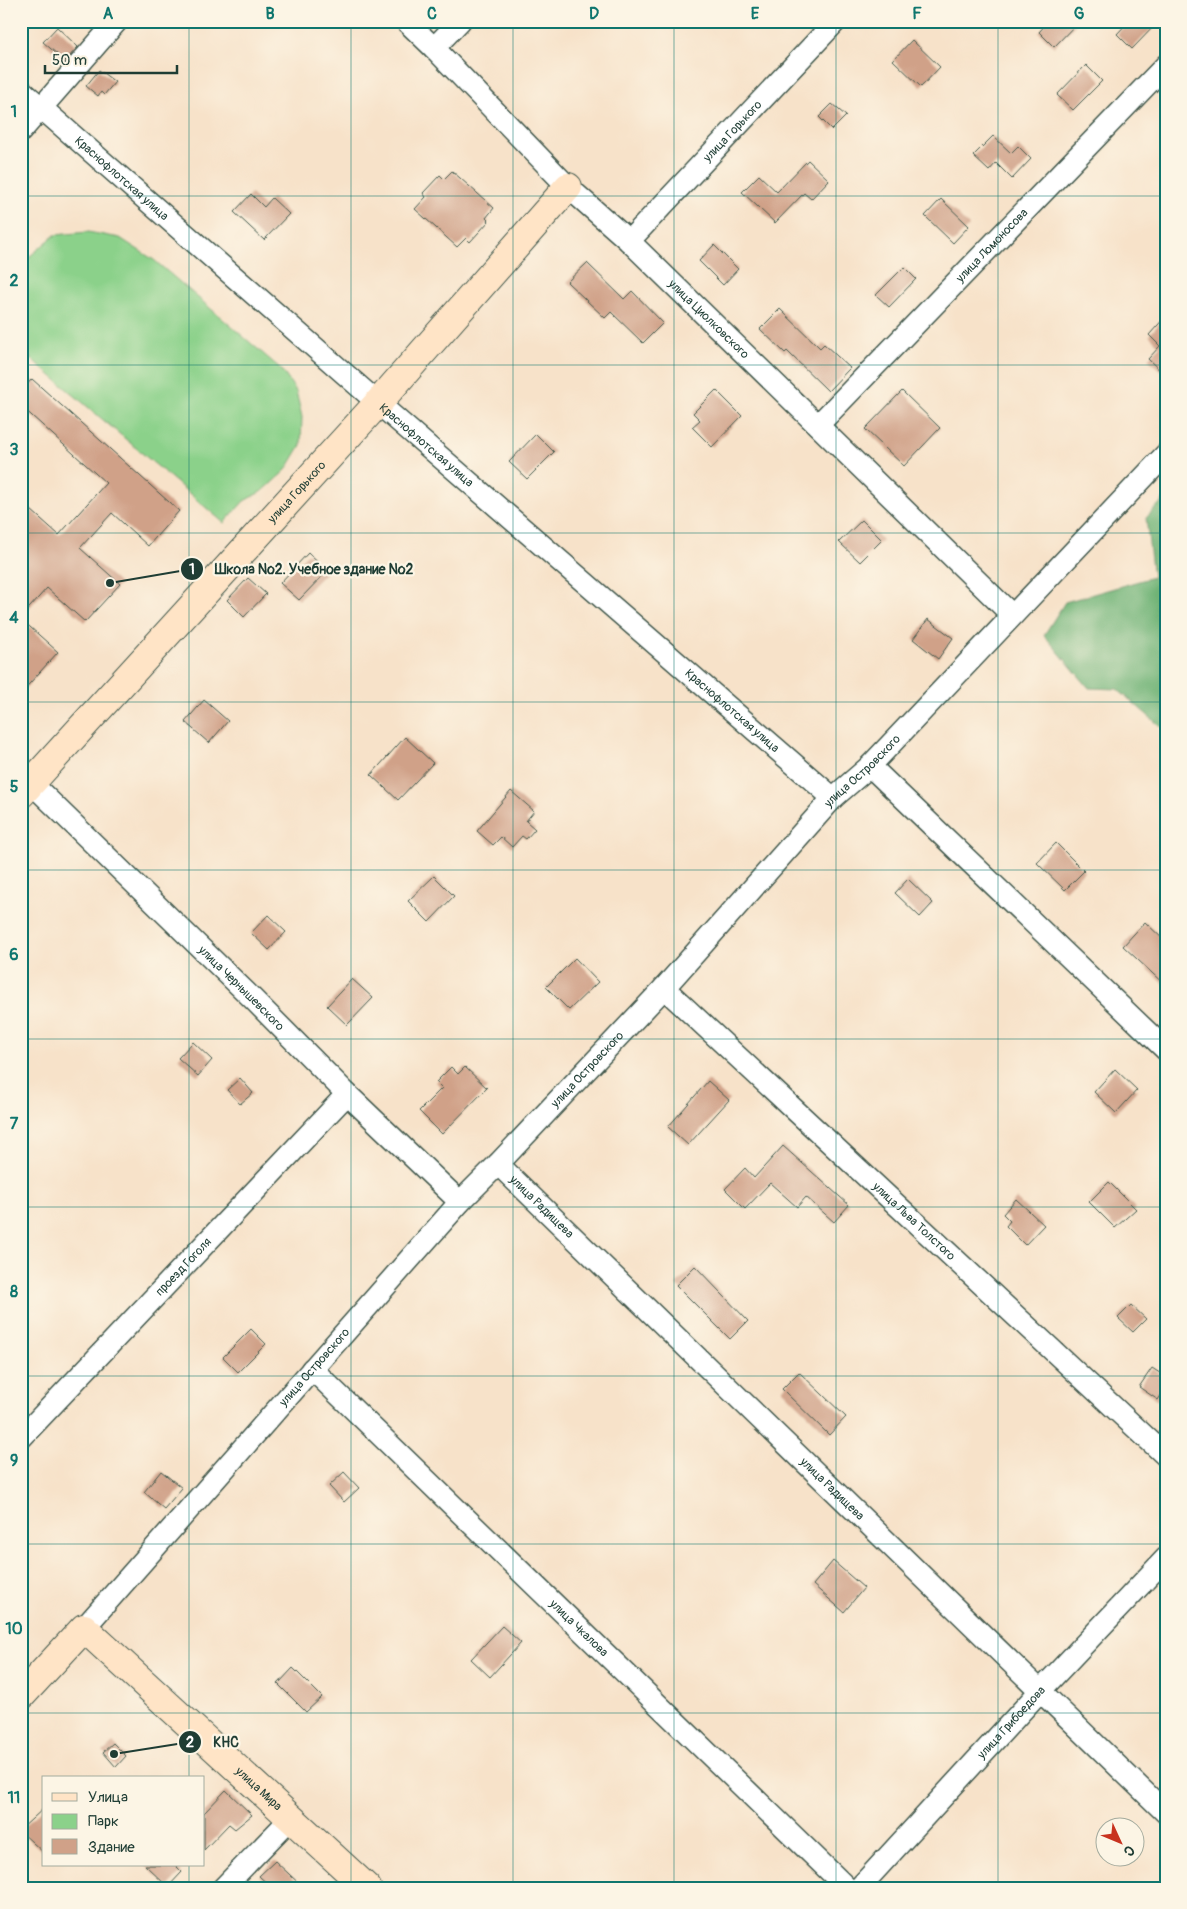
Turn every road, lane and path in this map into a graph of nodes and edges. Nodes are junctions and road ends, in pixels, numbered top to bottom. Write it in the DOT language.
graph roads {
  1 [pos="117,21"];
  2 [pos="406,21"];
  3 [pos="460,21"];
  4 [pos="836,21"];
  5 [pos="434,48"];
  6 [pos="1166,66"];
  7 [pos="21,90"];
  8 [pos="42,108"];
  9 [pos="21,131"];
  10 [pos="568,187"];
  11 [pos="629,241"];
  12 [pos="378,403"];
  13 [pos="818,425"];
  14 [pos="1166,454"];
  15 [pos="1012,615"];
  16 [pos="870,766"];
  17 [pos="25,783"];
  18 [pos="833,798"];
  19 [pos="664,988"];
  20 [pos="1166,1050"];
  21 [pos="347,1094"];
  22 [pos="498,1164"];
  23 [pos="460,1202"];
  24 [pos="312,1369"];
  25 [pos="21,1438"];
  26 [pos="1166,1456"];
  27 [pos="1166,1558"];
  28 [pos="84,1628"];
  29 [pos="1040,1691"];
  30 [pos="21,1696"];
  31 [pos="1166,1813"];
  32 [pos="292,1817"];
  33 [pos="223,1888"];
  34 [pos="367,1888"];
  35 [pos="847,1888"];
  36 [pos="860,1888"];
  1 -- 8 [label="street"];
  2 -- 5 [label="street, улица Циолковского"];
  3 -- 5 [label="street"];
  4 -- 11 [label="street, улица Горького"];
  5 -- 10 [label="street, улица Циолковского"];
  6 -- 13 [label="street, улица Ломоносова"];
  7 -- 8 [label="street, Краснофлотская улица"];
  8 -- 9 [label="street"];
  8 -- 12 [label="street, Краснофлотская улица"];
  10 -- 11 [label="street, улица Циолковского"];
  10 -- 12 [label="street, улица Горького"];
  11 -- 13 [label="street, улица Циолковского"];
  12 -- 17 [label="street, улица Горького"];
  12 -- 18 [label="street, Краснофлотская улица"];
  13 -- 15 [label="street, улица Циолковского"];
  14 -- 15 [label="street, улица Островского"];
  15 -- 16 [label="street, улица Островского"];
  16 -- 18 [label="street, улица Островского"];
  16 -- 20 [label="street"];
  17 -- 21 [label="street, улица Чернышевского"];
  18 -- 19 [label="street, улица Островского"];
  19 -- 22 [label="street, улица Островского"];
  19 -- 26 [label="street, улица Льва Толстого"];
  21 -- 23 [label="street, улица Чернышевского"];
  21 -- 25 [label="street, проезд Гоголя"];
  22 -- 23 [label="street, улица Островского"];
  22 -- 29 [label="street, улица Радищева"];
  23 -- 24 [label="street, улица Островского"];
  24 -- 28 [label="street, улица Островского"];
  24 -- 35 [label="street, улица Чкалова"];
  27 -- 29 [label="street, улица Грибоедова"];
  28 -- 30 [label="street, улица Островского"];
  28 -- 32 [label="street, улица Мира"];
  29 -- 31 [label="street, улица Радищева"];
  29 -- 36 [label="street, улица Грибоедова"];
  32 -- 33 [label="street"];
  32 -- 34 [label="street, улица Мира"];
}
